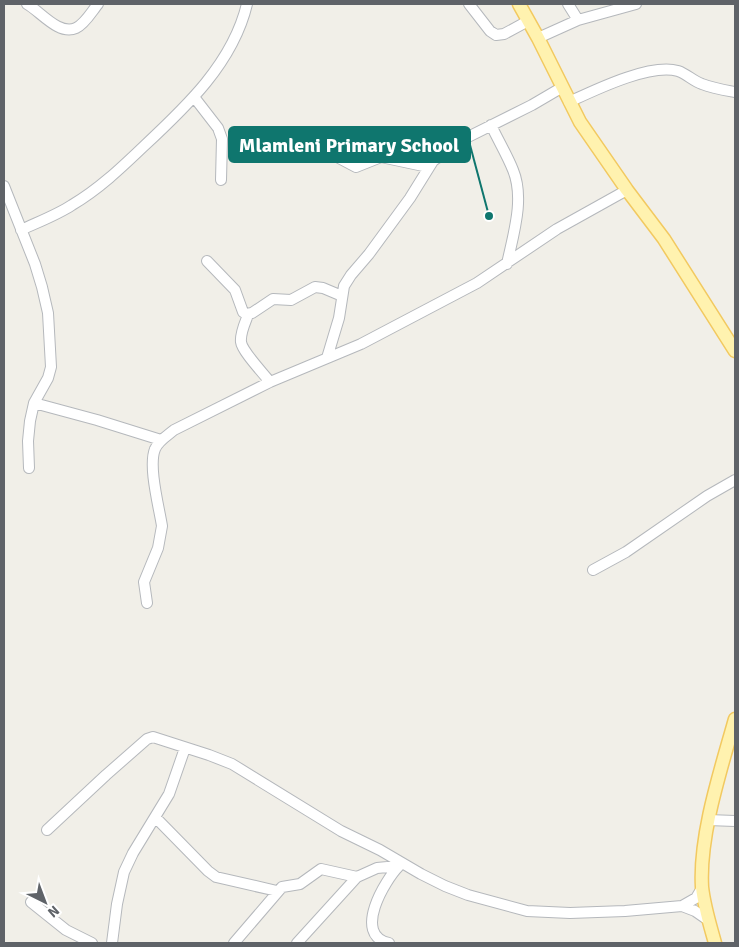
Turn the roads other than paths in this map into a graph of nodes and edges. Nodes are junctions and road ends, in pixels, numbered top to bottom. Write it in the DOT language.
graph roads {
  1 [pos="27,4"];
  2 [pos="98,4"];
  3 [pos="247,4"];
  4 [pos="469,4"];
  5 [pos="519,4"];
  6 [pos="568,4"];
  7 [pos="636,4"];
  8 [pos="578,20"];
  9 [pos="528,21"];
  10 [pos="538,38"];
  11 [pos="561,88"];
  12 [pos="735,92"];
  13 [pos="194,97"];
  14 [pos="569,102"];
  15 [pos="491,125"];
  16 [pos="293,144"];
  17 [pos="428,167"];
  18 [pos="221,180"];
  19 [pos="4,186"];
  20 [pos="627,190"];
  21 [pos="21,230"];
  22 [pos="207,261"];
  23 [pos="506,264"];
  24 [pos="342,296"];
  25 [pos="248,315"];
  26 [pos="735,350"];
  27 [pos="327,358"];
  28 [pos="270,382"];
  29 [pos="34,403"];
  30 [pos="161,440"];
  31 [pos="29,468"];
  32 [pos="735,480"];
  33 [pos="593,570"];
  34 [pos="147,602"];
  35 [pos="735,719"];
  36 [pos="185,748"];
  37 [pos="156,818"];
  38 [pos="708,820"];
  39 [pos="735,821"];
  40 [pos="47,830"];
  41 [pos="400,865"];
  42 [pos="356,877"];
  43 [pos="702,888"];
  44 [pos="277,891"];
  45 [pos="31,902"];
  46 [pos="682,906"];
  47 [pos="708,920"];
  48 [pos="92,943"];
  49 [pos="112,943"];
  50 [pos="234,943"];
  51 [pos="297,943"];
  52 [pos="389,943"];
  53 [pos="715,943"];
  1 -- 2 [label="street"];
  3 -- 13 [label="street"];
  4 -- 9 [label="street"];
  5 -- 9 [label="main road"];
  6 -- 8 [label="street"];
  7 -- 8 [label="street"];
  8 -- 10 [label="street"];
  9 -- 10 [label="main road"];
  10 -- 11 [label="main road"];
  11 -- 14 [label="main road"];
  11 -- 15 [label="street"];
  12 -- 14 [label="street"];
  13 -- 18 [label="street"];
  13 -- 21 [label="street"];
  14 -- 20 [label="main road"];
  15 -- 17 [label="street"];
  15 -- 23 [label="street"];
  16 -- 17 [label="street"];
  17 -- 24 [label="street"];
  19 -- 21 [label="street"];
  20 -- 23 [label="street"];
  20 -- 26 [label="main road"];
  21 -- 29 [label="street"];
  22 -- 25 [label="street"];
  23 -- 27 [label="street"];
  24 -- 25 [label="street"];
  24 -- 27 [label="street"];
  25 -- 28 [label="street"];
  27 -- 28 [label="street"];
  28 -- 30 [label="street"];
  29 -- 30 [label="street"];
  29 -- 31 [label="street"];
  30 -- 34 [label="street"];
  32 -- 33 [label="street"];
  35 -- 38 [label="main road"];
  36 -- 37 [label="street"];
  36 -- 40 [label="street"];
  36 -- 41 [label="street"];
  37 -- 44 [label="street"];
  37 -- 49 [label="street"];
  38 -- 39 [label="street"];
  38 -- 43 [label="main road"];
  41 -- 42 [label="street"];
  41 -- 46 [label="street"];
  41 -- 52 [label="street"];
  42 -- 44 [label="street"];
  42 -- 51 [label="street"];
  43 -- 46 [label="street"];
  43 -- 47 [label="main road"];
  44 -- 50 [label="street"];
  45 -- 48 [label="street"];
  46 -- 47 [label="street"];
  47 -- 53 [label="main road"];
}
